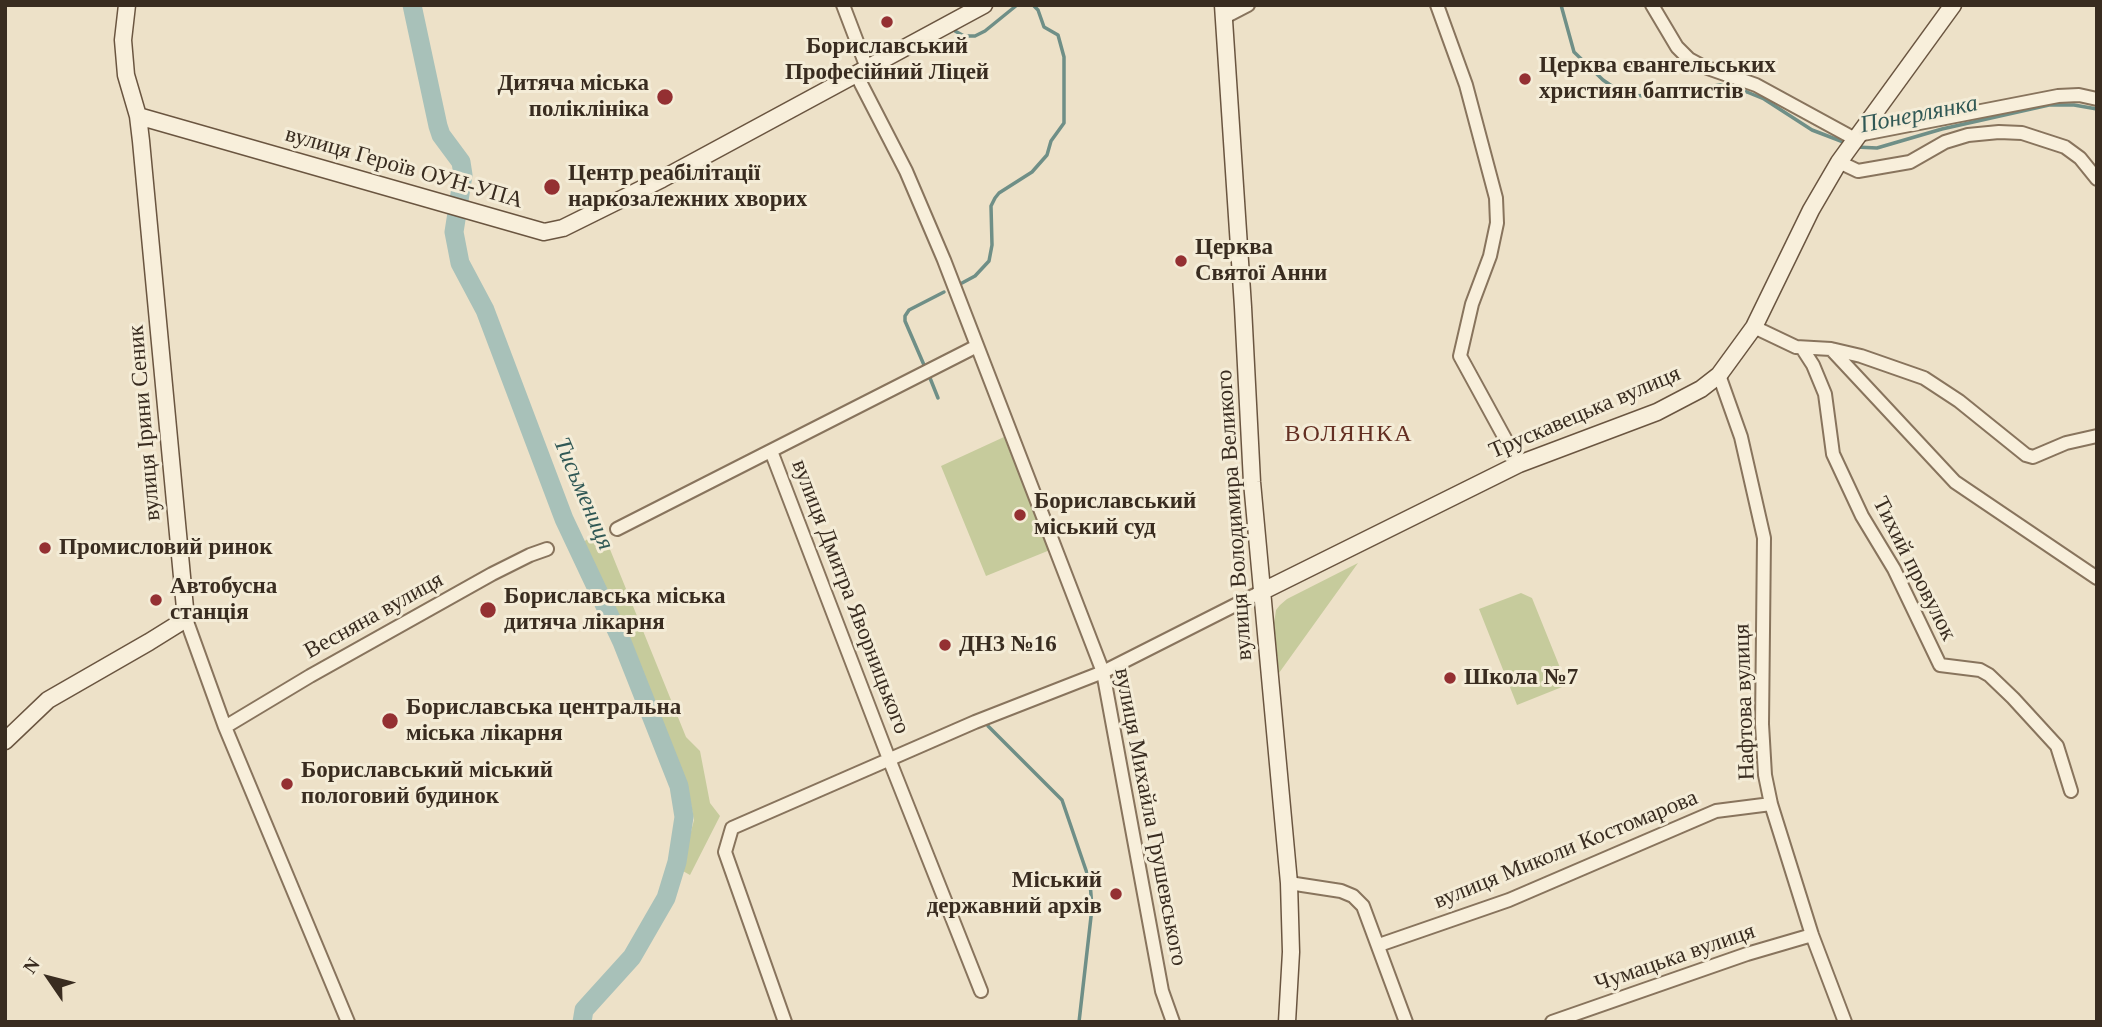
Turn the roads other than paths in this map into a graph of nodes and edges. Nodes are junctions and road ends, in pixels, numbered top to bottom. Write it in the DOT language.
graph roads {
  1 [pos="127,5"];
  2 [pos="843,5"];
  3 [pos="984,5"];
  4 [pos="1248,5"];
  5 [pos="1437,5"];
  6 [pos="1652,5"];
  7 [pos="1954,5"];
  8 [pos="1223,12"];
  9 [pos="861,71"];
  10 [pos="2097,99"];
  11 [pos="138,116"];
  12 [pos="1850,146"];
  13 [pos="2097,179"];
  14 [pos="1754,327"];
  15 [pos="977,346"];
  16 [pos="1802,348"];
  17 [pos="1831,349"];
  18 [pos="1719,376"];
  19 [pos="2097,436"];
  20 [pos="771,451"];
  21 [pos="1518,464"];
  22 [pos="617,529"];
  23 [pos="547,549"];
  24 [pos="2097,578"];
  25 [pos="1261,592"];
  26 [pos="186,619"];
  27 [pos="1103,672"];
  28 [pos="225,727"];
  29 [pos="5,741"];
  30 [pos="889,759"];
  31 [pos="2071,791"];
  32 [pos="1771,804"];
  33 [pos="1289,883"];
  34 [pos="1812,935"];
  35 [pos="1379,945"];
  36 [pos="981,991"];
  37 [pos="348,1022"];
  38 [pos="785,1022"];
  39 [pos="1172,1022"];
  40 [pos="1287,1022"];
  41 [pos="1406,1022"];
  42 [pos="1552,1022"];
  43 [pos="1845,1022"];
  1 -- 11 [label="street, вулиця Ірини Сеник"];
  2 -- 9 [label="street, вулиця Михайла Грушевського"];
  3 -- 9 [label="street, вулиця Героїв ОУН-УПА"];
  4 -- 8 [label="street"];
  5 -- 21 [label="street"];
  6 -- 12 [label="street"];
  7 -- 12 [label="street, Трускавецька вулиця"];
  8 -- 25 [label="street, вулиця Володимира Великого"];
  9 -- 11 [label="street, вулиця Героїв ОУН-УПА"];
  9 -- 15 [label="street, вулиця Михайла Грушевського"];
  10 -- 12 [label="street"];
  11 -- 26 [label="street, вулиця Ірини Сеник"];
  12 -- 13 [label="street"];
  12 -- 14 [label="street, Трускавецька вулиця"];
  14 -- 16 [label="street"];
  14 -- 18 [label="street, Трускавецька вулиця"];
  15 -- 20 [label="street"];
  15 -- 27 [label="street, вулиця Михайла Грушевського"];
  16 -- 17 [label="street"];
  16 -- 31 [label="street, Тихий провулок"];
  17 -- 19 [label="street"];
  17 -- 24 [label="street"];
  18 -- 21 [label="street, Трускавецька вулиця"];
  18 -- 32 [label="street, Нафтова вулиця"];
  20 -- 22 [label="street"];
  20 -- 30 [label="street, вулиця Дмитра Яворницького"];
  21 -- 25 [label="street, Трускавецька вулиця"];
  23 -- 28 [label="street, Весняна вулиця"];
  25 -- 27 [label="street, вулиця Дмитра Яворницького"];
  25 -- 33 [label="street, вулиця Володимира Великого"];
  26 -- 28 [label="street"];
  26 -- 29 [label="street"];
  27 -- 30 [label="street, вулиця Дмитра Яворницького"];
  27 -- 39 [label="street, вулиця Михайла Грушевського"];
  28 -- 37 [label="street"];
  30 -- 36 [label="street, вулиця Дмитра Яворницького"];
  30 -- 38 [label="street, вулиця Дмитра Яворницького"];
  32 -- 34 [label="street, Нафтова вулиця"];
  32 -- 35 [label="street, вулиця Миколи Костомарова"];
  33 -- 35 [label="street"];
  33 -- 40 [label="street, вулиця Володимира Великого"];
  34 -- 42 [label="street, Чумацька вулиця"];
  34 -- 43 [label="street, Нафтова вулиця"];
  35 -- 41 [label="street"];
}
